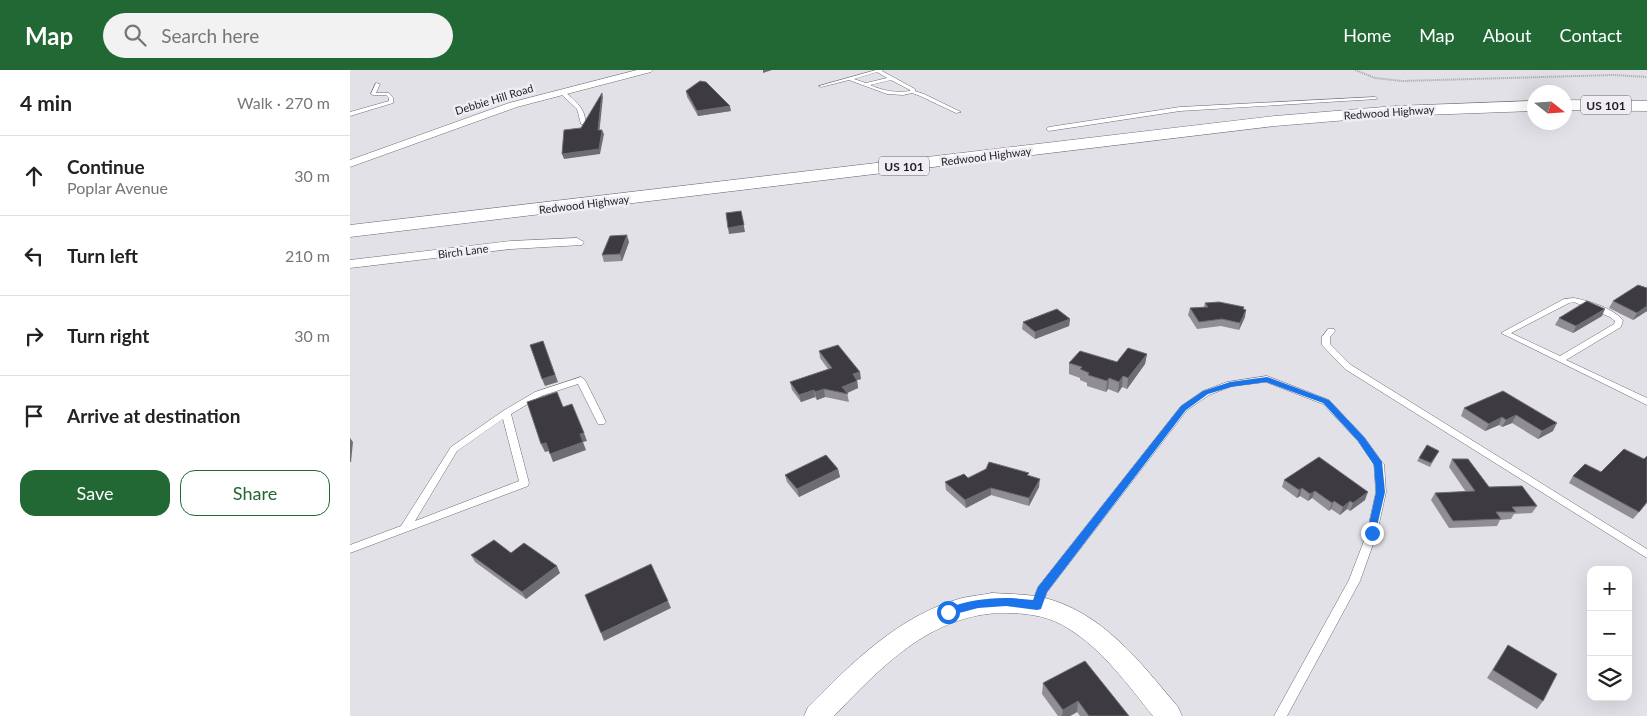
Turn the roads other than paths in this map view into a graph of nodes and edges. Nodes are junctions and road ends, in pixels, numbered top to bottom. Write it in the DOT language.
graph roads {
  1 [pos="648,70"];
  2 [pos="880,70"];
  3 [pos="849,78"];
  4 [pos="892,78"];
  5 [pos="378,84"];
  6 [pos="865,84"];
  7 [pos="821,86"];
  8 [pos="562,92"];
  9 [pos="912,92"];
  10 [pos="1572,95"];
  11 [pos="1527,96"];
  12 [pos="1647,96"];
  13 [pos="1376,98"];
  14 [pos="1449,98"];
  15 [pos="1527,106"];
  16 [pos="1572,106"];
  17 [pos="1647,106"];
  18 [pos="958,112"];
  19 [pos="350,114"];
  20 [pos="583,123"];
  21 [pos="1041,130"];
  22 [pos="979,140"];
  23 [pos="823,162"];
  24 [pos="350,164"];
  25 [pos="350,217"];
  26 [pos="350,231"];
  27 [pos="577,242"];
  28 [pos="350,264"];
  29 [pos="1331,331"];
  30 [pos="1560,360"];
  31 [pos="1647,402"];
  32 [pos="506,413"];
  33 [pos="601,422"];
  34 [pos="404,529"];
  35 [pos="350,549"];
  36 [pos="1647,554"];
  37 [pos="1037,605"];
  38 [pos="817,716"];
  39 [pos="1169,716"];
  40 [pos="1280,716"];
  1 -- 8 [label="street, Debbie Hill Road"];
  2 -- 3 [label="lane"];
  2 -- 4 [label="lane"];
  3 -- 6 [label="lane"];
  3 -- 7 [label="lane"];
  4 -- 6 [label="lane"];
  4 -- 9 [label="lane"];
  5 -- 19 [label="lane"];
  6 -- 9 [label="lane"];
  8 -- 20 [label="lane"];
  8 -- 24 [label="street, Debbie Hill Road"];
  9 -- 18 [label="lane"];
  10 -- 12 [label="highway, US 101"];
  11 -- 14 [label="highway, Redwood Highway / US 101"];
  13 -- 14 [label="highway"];
  13 -- 21 [label="lane"];
  14 -- 23 [label="highway, Redwood Highway / US 101"];
  15 -- 26 [label="highway, Redwood Highway / US 101"];
  16 -- 17 [label="highway, US 101"];
  22 -- 23 [label="highway"];
  23 -- 25 [label="highway, Redwood Highway / US 101"];
  27 -- 28 [label="street, Birch Lane"];
  29 -- 36 [label="lane"];
  30 -- 30 [label="lane"];
  30 -- 31 [label="lane"];
  32 -- 33 [label="lane"];
  32 -- 34 [label="lane"];
  32 -- 34 [label="lane"];
  34 -- 35 [label="lane"];
  37 -- 38 [label="street"];
  37 -- 39 [label="street"];
  37 -- 40 [label="lane"];
}
